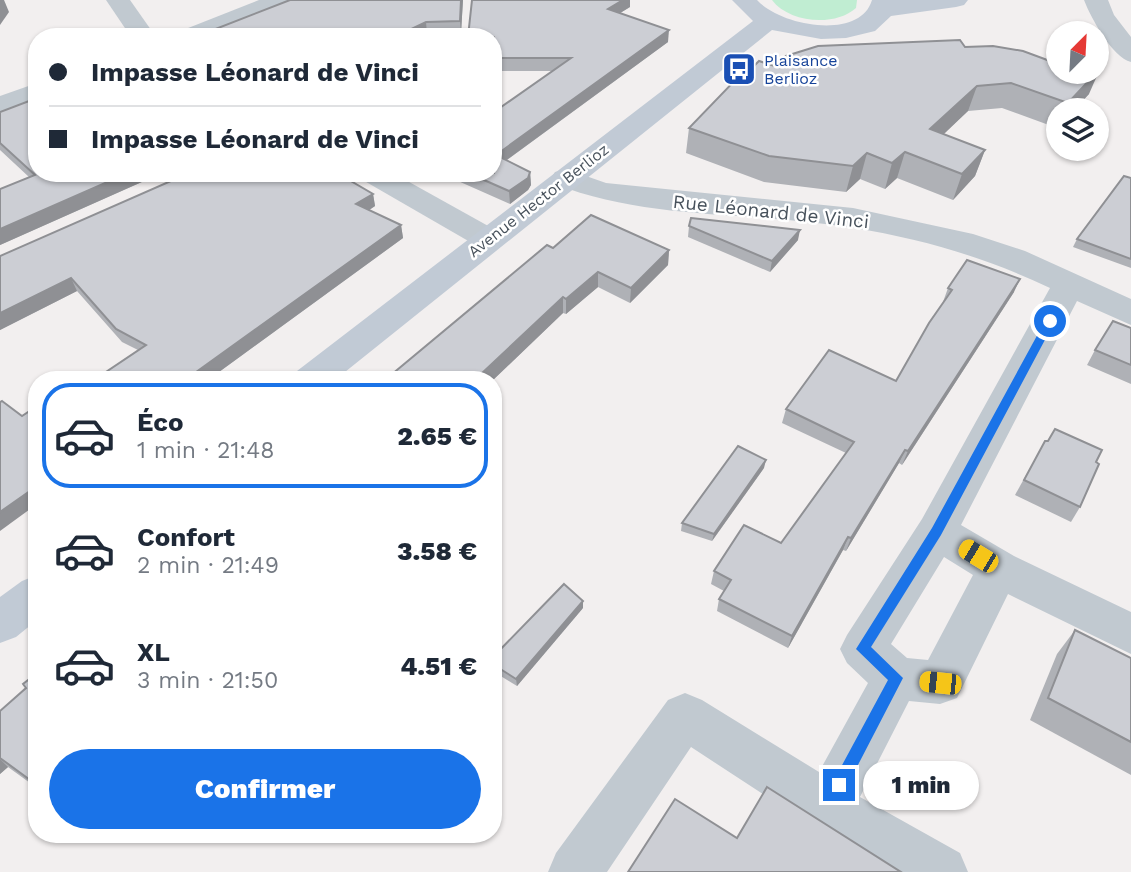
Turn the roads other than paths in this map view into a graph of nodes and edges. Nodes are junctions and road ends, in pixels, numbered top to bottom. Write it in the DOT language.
graph roads {
  1 [pos="118,0"];
  2 [pos="280,0"];
  3 [pos="744,0"];
  4 [pos="956,0"];
  5 [pos="1096,0"];
  6 [pos="884,5"];
  7 [pos="768,21"];
  8 [pos="138,28"];
  9 [pos="210,28"];
  10 [pos="1131,54"];
  11 [pos="28,94"];
  12 [pos="0,105"];
  13 [pos="566,178"];
  14 [pos="386,182"];
  15 [pos="488,239"];
  16 [pos="1069,285"];
  17 [pos="1131,313"];
  18 [pos="321,371"];
  19 [pos="937,531"];
  20 [pos="999,569"];
  21 [pos="28,601"];
  22 [pos="0,623"];
  23 [pos="1131,634"];
  24 [pos="896,678"];
  25 [pos="828,807"];
  26 [pos="575,872"];
  27 [pos="940,872"];
  1 -- 8 [label="street"];
  2 -- 9 [label="street"];
  3 -- 7 [label="street"];
  4 -- 6 [label="street"];
  5 -- 10 [label="street"];
  6 -- 7 [label="street"];
  7 -- 13 [label="street, Avenue Hector Berlioz"];
  11 -- 12 [label="street"];
  13 -- 15 [label="street, Avenue Hector Berlioz"];
  13 -- 16 [label="street, Rue Léonard de Vinci"];
  14 -- 15 [label="street"];
  15 -- 18 [label="street, Avenue Hector Berlioz"];
  16 -- 17 [label="street, Rue Léonard de Vinci"];
  16 -- 19 [label="street"];
  19 -- 20 [label="street"];
  19 -- 24 [label="street"];
  20 -- 23 [label="street"];
  20 -- 24 [label="street"];
  21 -- 22 [label="street"];
  24 -- 25 [label="street"];
  25 -- 26 [label="street"];
  25 -- 27 [label="street"];
}
